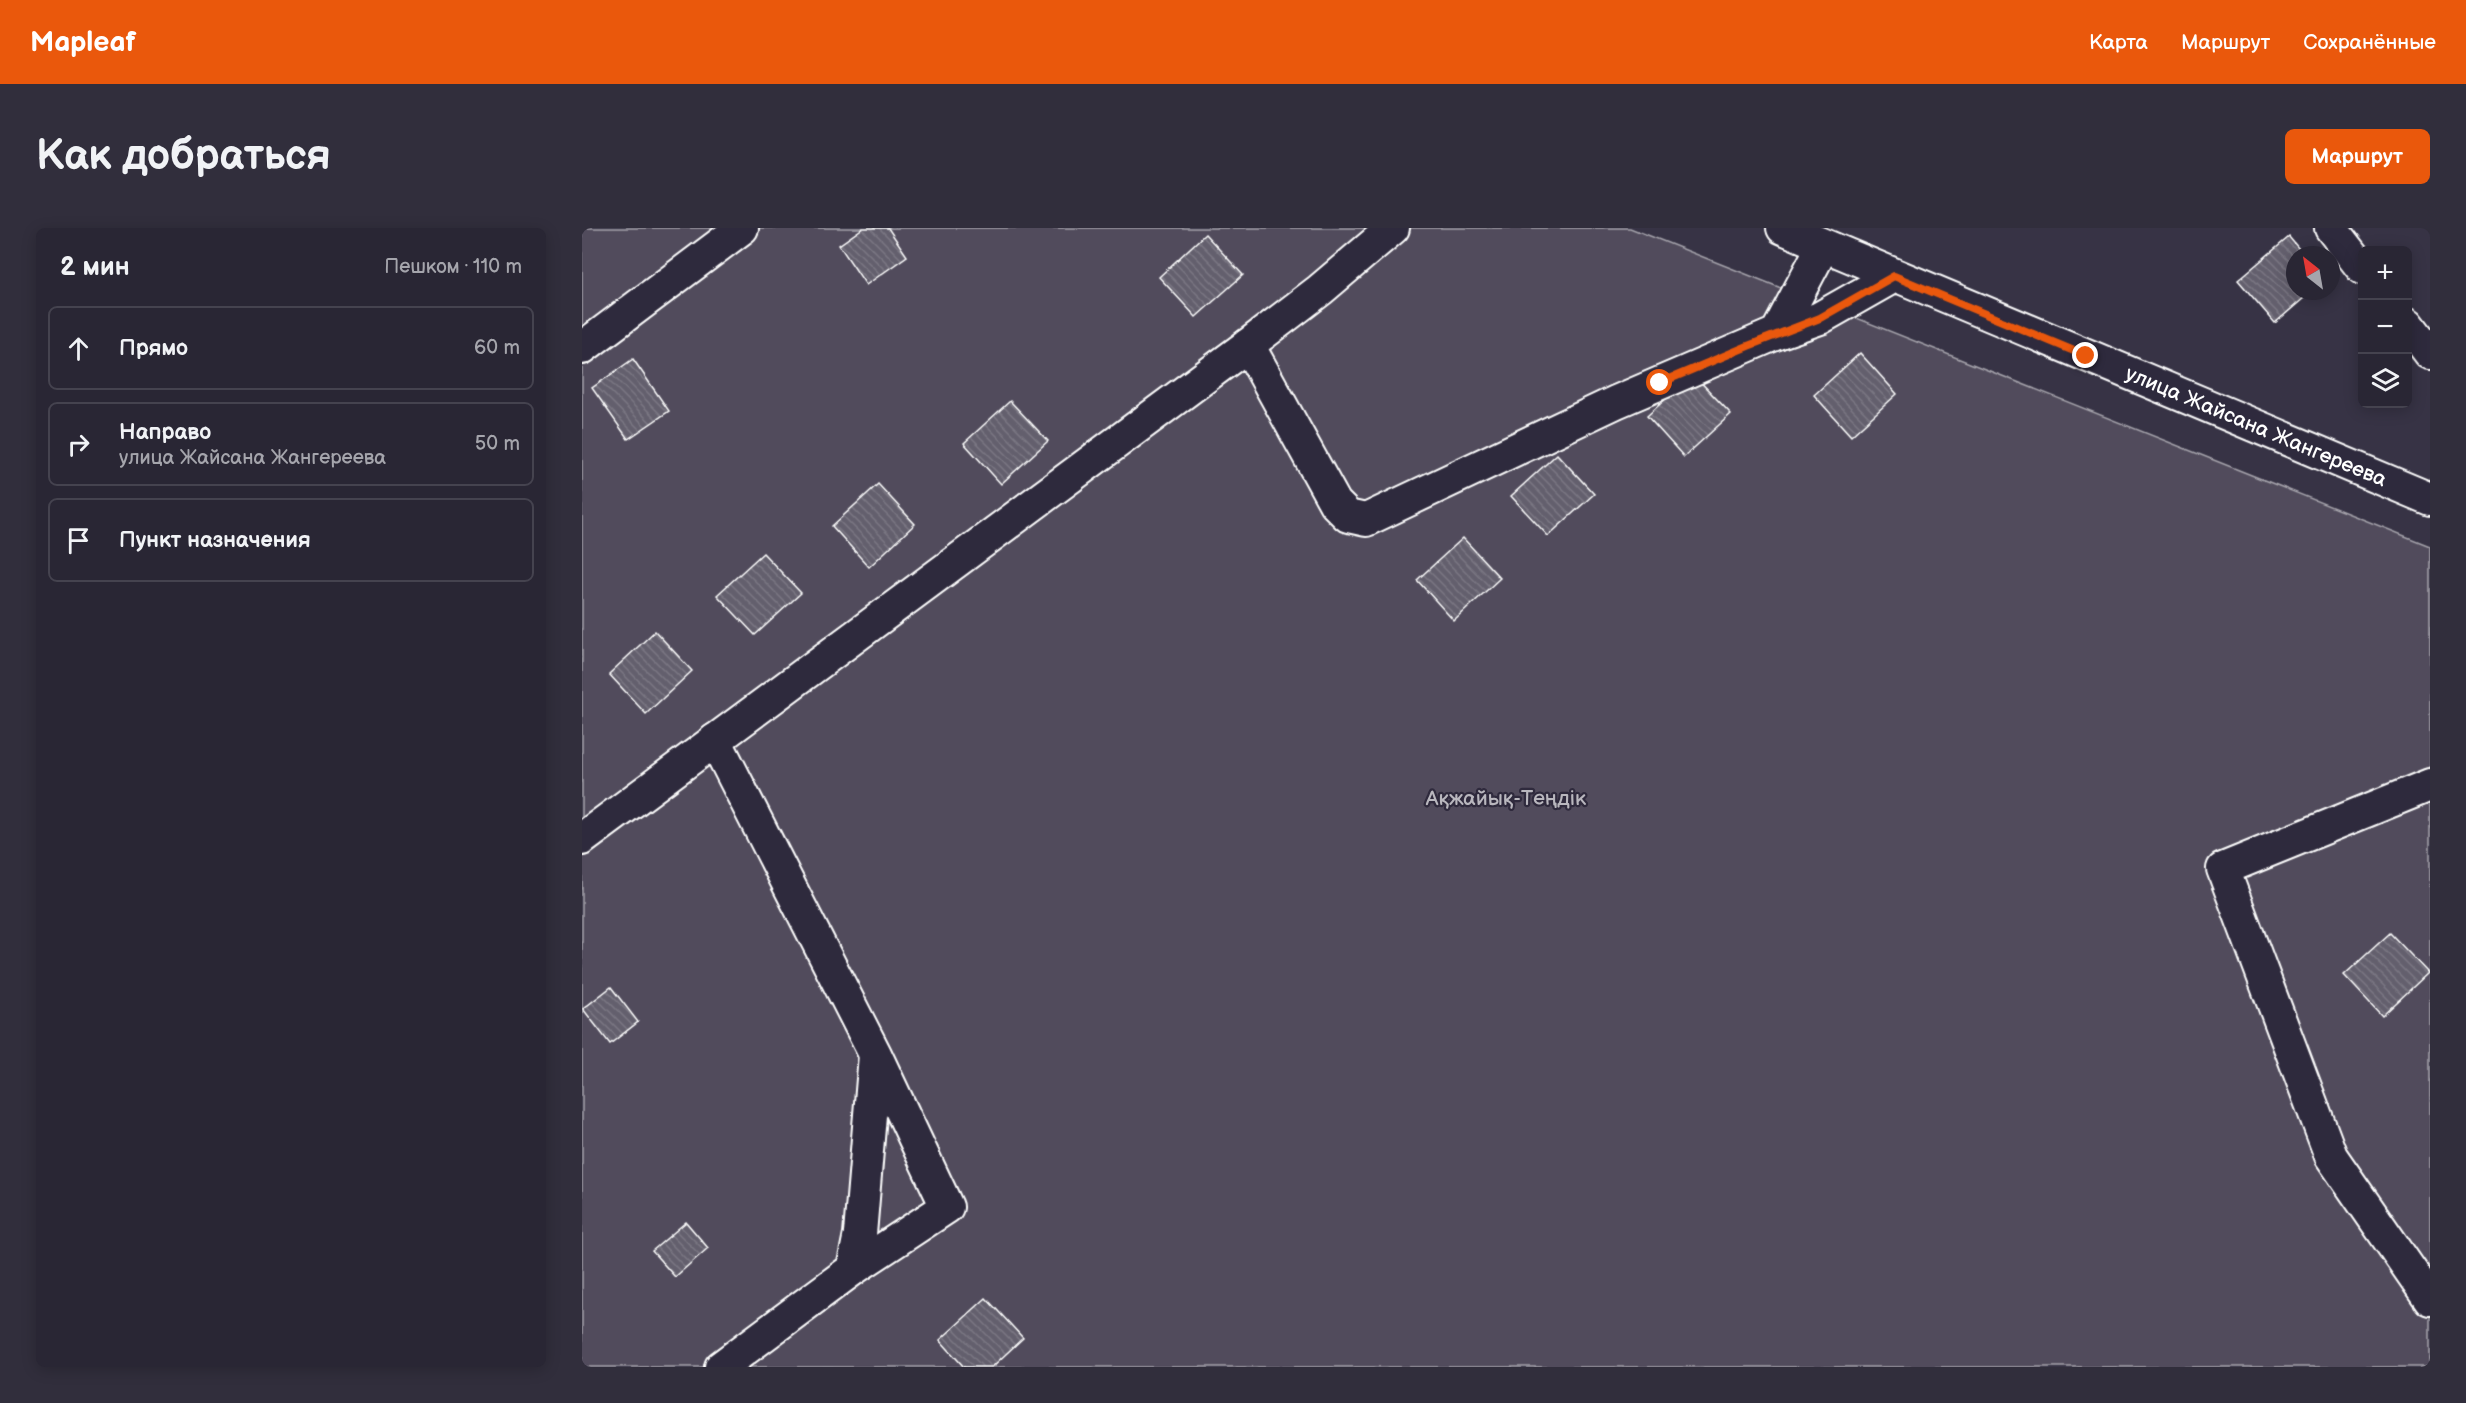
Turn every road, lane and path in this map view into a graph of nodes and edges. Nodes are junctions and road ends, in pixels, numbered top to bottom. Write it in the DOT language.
graph roads {
  1 [pos="742,228"];
  2 [pos="1393,228"];
  3 [pos="1783,228"];
  4 [pos="2331,228"];
  5 [pos="1823,246"];
  6 [pos="2358,263"];
  7 [pos="1894,276"];
  8 [pos="2412,329"];
  9 [pos="1777,333"];
  10 [pos="1248,345"];
  11 [pos="582,348"];
  12 [pos="2430,353"];
  13 [pos="2430,498"];
  14 [pos="715,740"];
  15 [pos="2430,785"];
  16 [pos="582,839"];
  17 [pos="875,1054"];
  18 [pos="854,1269"];
  19 [pos="2430,1299"];
  20 [pos="721,1367"];
  1 -- 11 [label="street"];
  2 -- 10 [label="street"];
  3 -- 5 [label="street, улица Жайсана Жангереева"];
  4 -- 6 [label="street"];
  5 -- 7 [label="street, улица Жайсана Жангереева"];
  5 -- 9 [label="street"];
  7 -- 9 [label="street"];
  7 -- 13 [label="street, улица Жайсана Жангереева"];
  8 -- 12 [label="street"];
  9 -- 10 [label="street"];
  10 -- 14 [label="street"];
  14 -- 16 [label="street"];
  14 -- 17 [label="street"];
  15 -- 19 [label="street"];
  17 -- 18 [label="street"];
  17 -- 18 [label="street"];
  18 -- 20 [label="street"];
}
